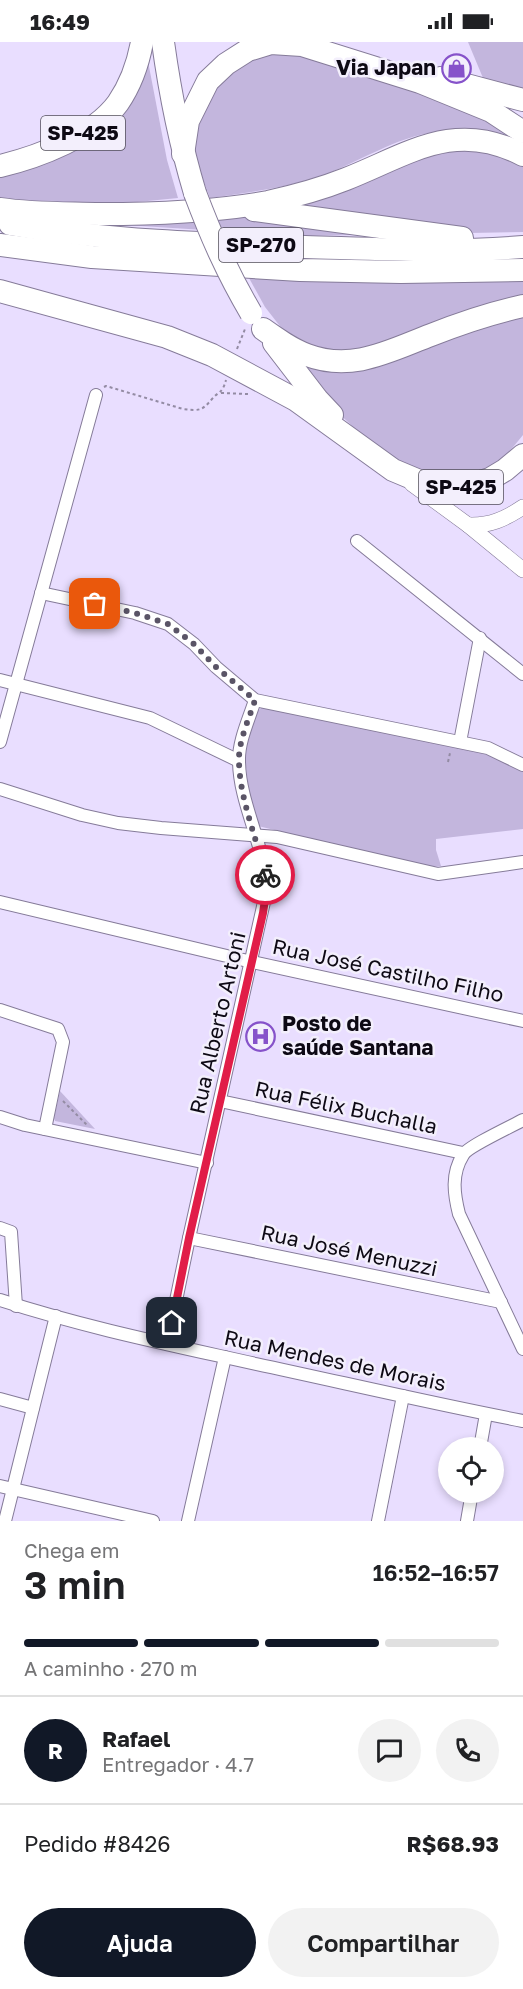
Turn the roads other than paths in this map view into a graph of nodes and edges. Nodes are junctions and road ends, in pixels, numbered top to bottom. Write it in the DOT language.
graph roads {
  1 [pos="142,42"];
  2 [pos="163,42"];
  3 [pos="296,44"];
  4 [pos="359,62"];
  5 [pos="523,100"];
  6 [pos="523,132"];
  7 [pos="183,154"];
  8 [pos="523,155"];
  9 [pos="0,166"];
  10 [pos="233,206"];
  11 [pos="0,209"];
  12 [pos="0,222"];
  13 [pos="0,245"];
  14 [pos="523,246"];
  15 [pos="523,270"];
  16 [pos="0,291"];
  17 [pos="523,306"];
  18 [pos="257,321"];
  19 [pos="96,395"];
  20 [pos="359,445"];
  21 [pos="523,455"];
  22 [pos="393,470"];
  23 [pos="523,507"];
  24 [pos="468,525"];
  25 [pos="357,541"];
  26 [pos="523,570"];
  27 [pos="41,593"];
  28 [pos="480,638"];
  29 [pos="523,674"];
  30 [pos="0,680"];
  31 [pos="16,684"];
  32 [pos="255,700"];
  33 [pos="0,742"];
  34 [pos="459,742"];
  35 [pos="239,761"];
  36 [pos="523,765"];
  37 [pos="0,789"];
  38 [pos="254,834"];
  39 [pos="523,862"];
  40 [pos="0,902"];
  41 [pos="252,962"];
  42 [pos="0,1010"];
  43 [pos="523,1021"];
  44 [pos="220,1101"];
  45 [pos="0,1117"];
  46 [pos="523,1120"];
  47 [pos="45,1130"];
  48 [pos="463,1153"];
  49 [pos="207,1163"];
  50 [pos="0,1228"];
  51 [pos="189,1238"];
  52 [pos="0,1300"];
  53 [pos="501,1302"];
  54 [pos="16,1306"];
  55 [pos="56,1316"];
  56 [pos="167,1344"];
  57 [pos="523,1349"];
  58 [pos="225,1357"];
  59 [pos="403,1396"];
  60 [pos="0,1399"];
  61 [pos="33,1408"];
  62 [pos="486,1414"];
  63 [pos="523,1421"];
  64 [pos="482,1437"];
  65 [pos="0,1486"];
  66 [pos="13,1490"];
  67 [pos="470,1503"];
  68 [pos="6,1521"];
  69 [pos="153,1521"];
  70 [pos="188,1521"];
  71 [pos="378,1521"];
  72 [pos="467,1521"];
  1 -- 9 [label="highway, SP-425"];
  2 -- 7 [label="highway, SP-425"];
  3 -- 4 [label="highway"];
  3 -- 7 [label="highway"];
  4 -- 5 [label="highway"];
  4 -- 6 [label="highway"];
  7 -- 18 [label="highway, SP-425, bridge"];
  8 -- 10 [label="highway"];
  10 -- 11 [label="highway"];
  10 -- 14 [label="highway"];
  12 -- 14 [label="highway, SP-270"];
  13 -- 15 [label="highway, SP-270"];
  16 -- 20 [label="highway"];
  17 -- 18 [label="highway"];
  18 -- 20 [label="highway, SP-425"];
  19 -- 27 [label="street"];
  20 -- 22 [label="highway, SP-425"];
  21 -- 22 [label="highway, SP-425"];
  22 -- 24 [label="street"];
  23 -- 24 [label="street"];
  24 -- 26 [label="street"];
  25 -- 28 [label="street"];
  27 -- 31 [label="street"];
  27 -- 32 [label="street"];
  28 -- 29 [label="street"];
  28 -- 34 [label="street"];
  30 -- 31 [label="street"];
  31 -- 33 [label="street"];
  31 -- 35 [label="street"];
  32 -- 34 [label="street"];
  32 -- 35 [label="street, Rua Alberto Artoni"];
  34 -- 36 [label="street"];
  35 -- 38 [label="street, Rua Alberto Artoni"];
  37 -- 38 [label="street"];
  38 -- 39 [label="street"];
  38 -- 41 [label="street, Rua Alberto Artoni"];
  40 -- 41 [label="street, Rua José Castilho Filho"];
  41 -- 43 [label="street, Rua José Castilho Filho"];
  41 -- 44 [label="street, Rua Alberto Artoni"];
  42 -- 47 [label="street"];
  44 -- 48 [label="street, Rua Félix Buchalla"];
  44 -- 49 [label="street, Rua Alberto Artoni"];
  45 -- 47 [label="street"];
  46 -- 48 [label="street"];
  47 -- 49 [label="street"];
  48 -- 53 [label="street"];
  49 -- 51 [label="street, Rua Alberto Artoni"];
  50 -- 54 [label="street"];
  51 -- 53 [label="street, Rua José Menuzzi"];
  51 -- 56 [label="street, Rua Alberto Artoni"];
  52 -- 54 [label="street, Rua Mendes de Morais"];
  53 -- 57 [label="street"];
  54 -- 55 [label="street, Rua Mendes de Morais"];
  55 -- 56 [label="street, Rua Mendes de Morais"];
  55 -- 61 [label="street"];
  56 -- 58 [label="street, Rua Mendes de Morais"];
  58 -- 59 [label="street, Rua Mendes de Morais"];
  58 -- 70 [label="street"];
  59 -- 62 [label="street, Rua Mendes de Morais"];
  59 -- 71 [label="street"];
  60 -- 61 [label="street"];
  61 -- 66 [label="street"];
  62 -- 63 [label="street, Rua Mendes de Morais"];
  62 -- 64 [label="street"];
  65 -- 66 [label="street"];
  66 -- 68 [label="street"];
  66 -- 69 [label="street"];
  67 -- 72 [label="street"];
}
